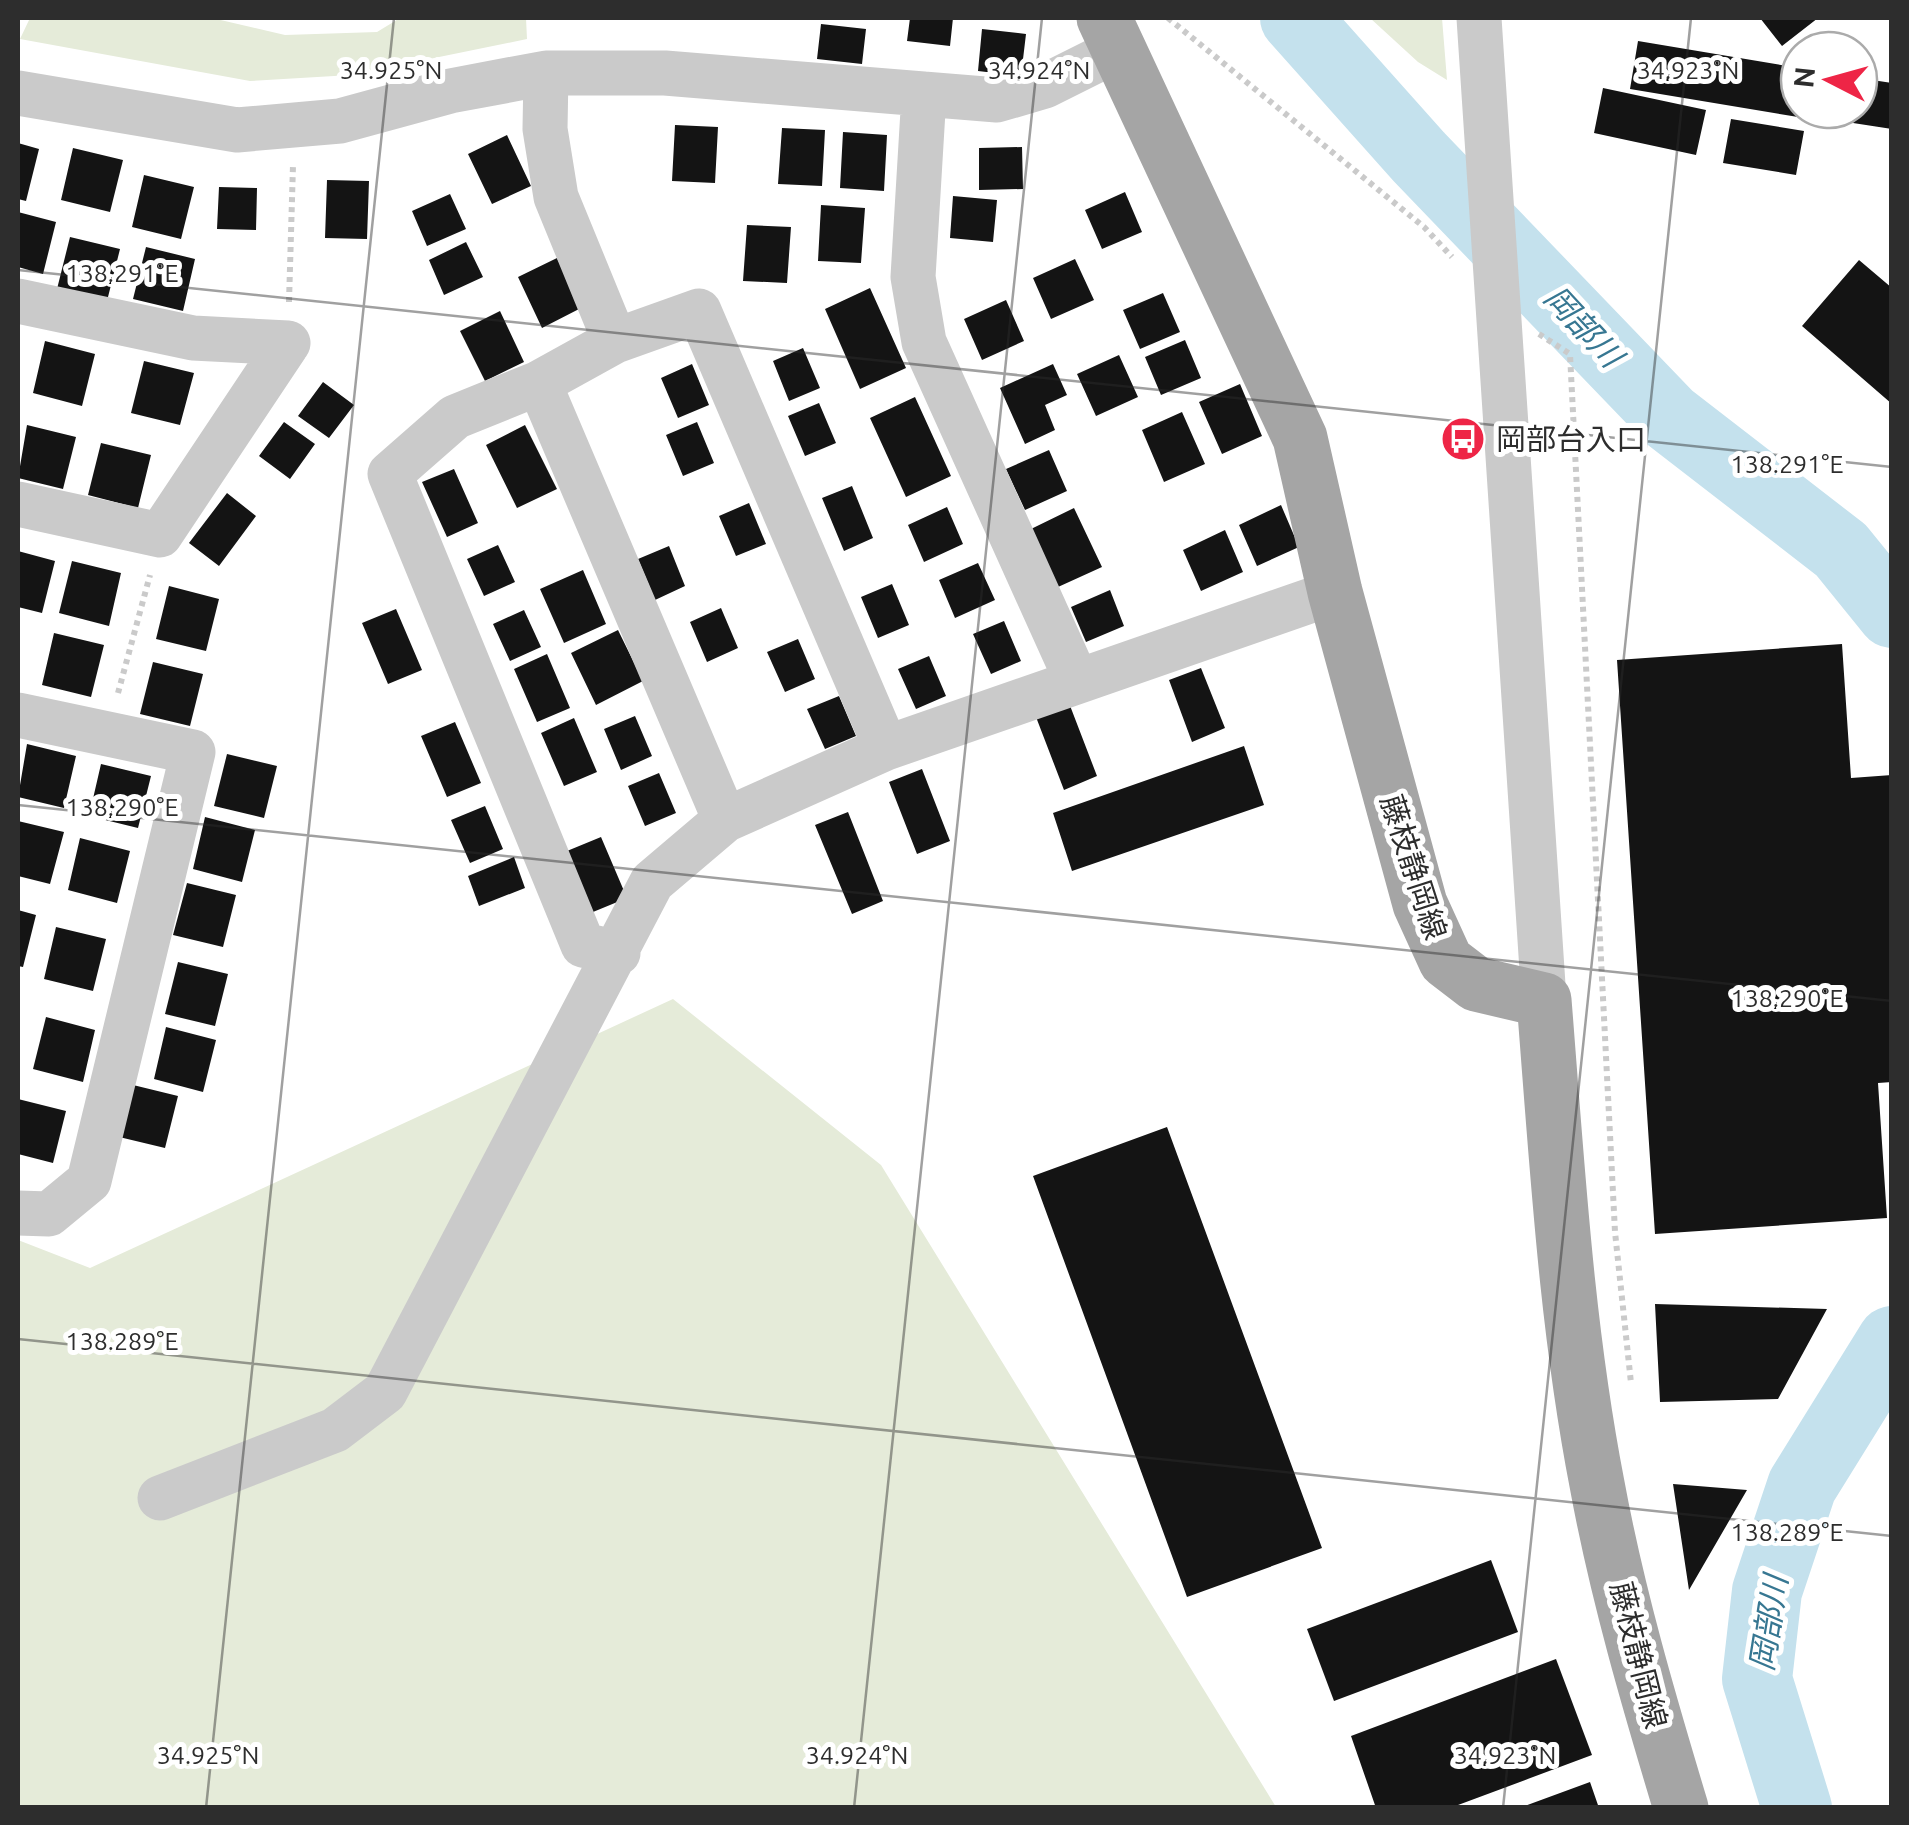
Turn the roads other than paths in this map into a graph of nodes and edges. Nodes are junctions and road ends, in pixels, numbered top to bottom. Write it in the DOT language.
graph roads {
  1 [pos="1478,18"];
  2 [pos="1112,33"];
  3 [pos="546,73"];
  4 [pos="18,93"];
  5 [pos="924,94"];
  6 [pos="18,300"];
  7 [pos="615,341"];
  8 [pos="539,384"];
  9 [pos="18,504"];
  10 [pos="1335,592"];
  11 [pos="1076,679"];
  12 [pos="18,715"];
  13 [pos="886,748"];
  14 [pos="725,820"];
  15 [pos="618,953"];
  16 [pos="1544,1000"];
  17 [pos="18,1213"];
  18 [pos="160,1498"];
  19 [pos="1681,1808"];
  1 -- 16 [label="street"];
  2 -- 5 [label="street"];
  2 -- 10 [label="main road, 藤枝静岡線"];
  3 -- 4 [label="street"];
  3 -- 5 [label="street"];
  3 -- 7 [label="street"];
  5 -- 11 [label="street"];
  6 -- 9 [label="street"];
  7 -- 8 [label="street"];
  7 -- 13 [label="street"];
  8 -- 14 [label="street"];
  8 -- 15 [label="street"];
  10 -- 11 [label="street"];
  10 -- 16 [label="main road, 藤枝静岡線"];
  11 -- 13 [label="street"];
  12 -- 17 [label="street"];
  13 -- 14 [label="street"];
  14 -- 15 [label="street"];
  15 -- 18 [label="street"];
  16 -- 19 [label="main road, 藤枝静岡線"];
}
